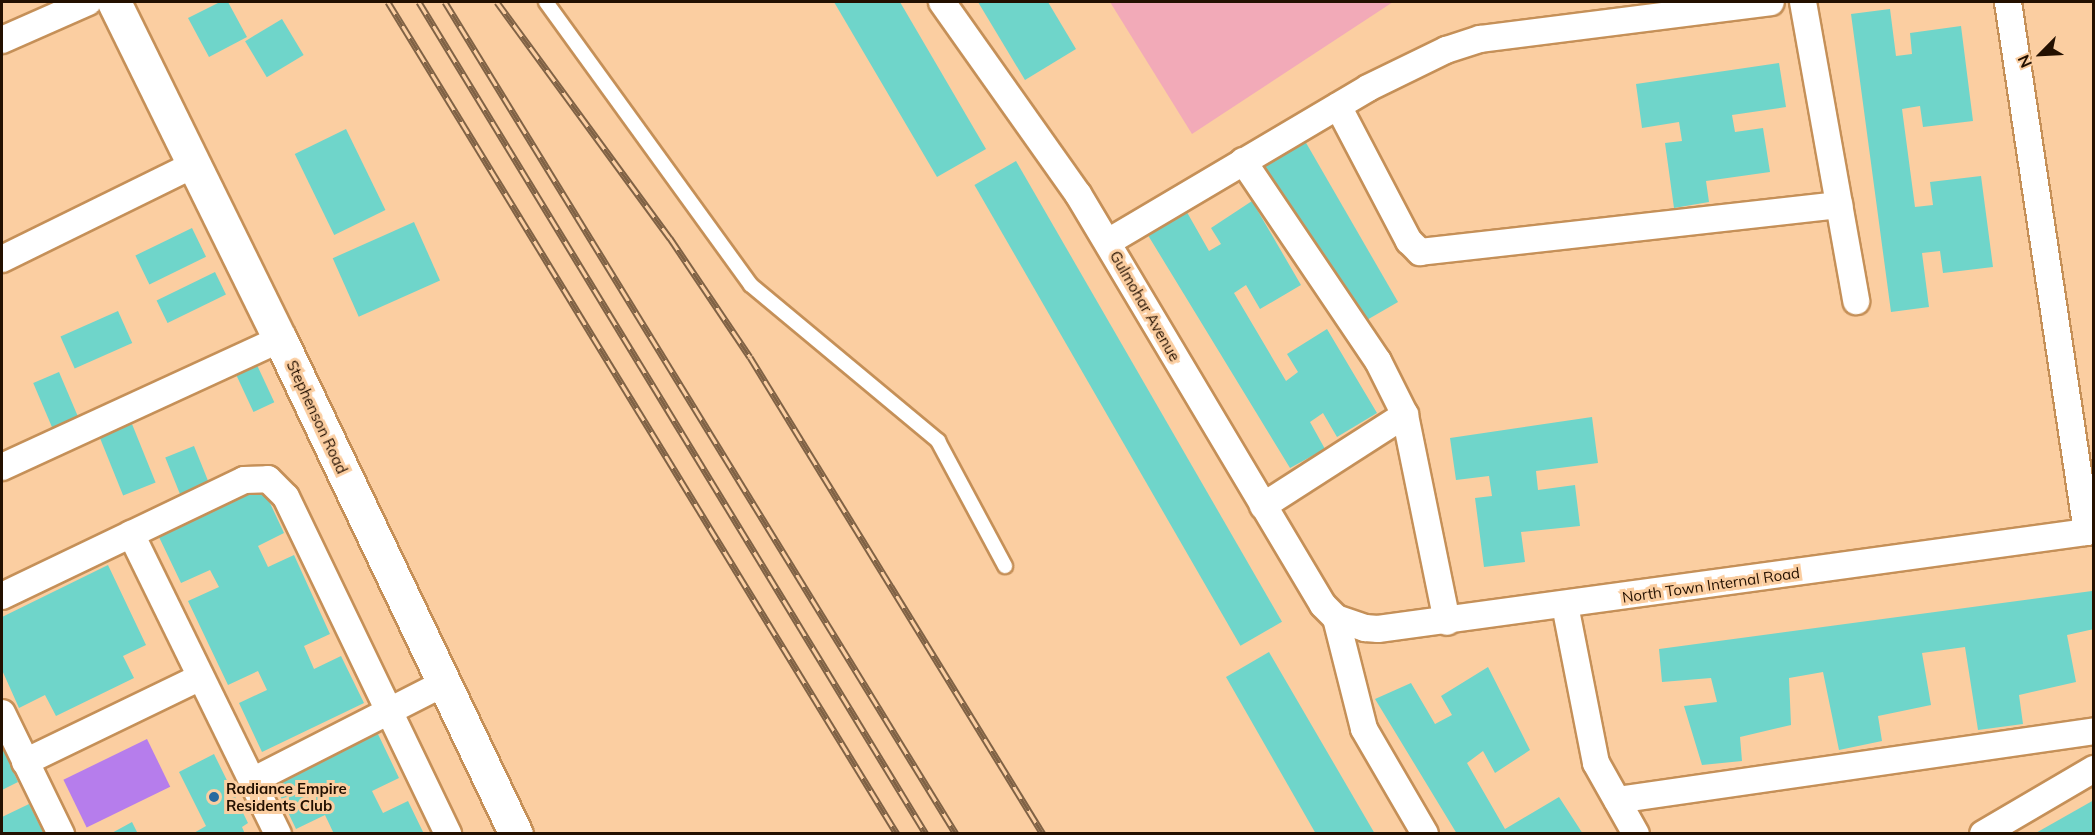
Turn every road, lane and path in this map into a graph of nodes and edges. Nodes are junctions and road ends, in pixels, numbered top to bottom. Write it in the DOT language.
graph roads {
  1 [pos="88,2"];
  2 [pos="114,2"];
  3 [pos="546,2"];
  4 [pos="942,2"];
  5 [pos="1771,2"];
  6 [pos="1803,2"];
  7 [pos="2008,2"];
  8 [pos="2,40"];
  9 [pos="1338,105"];
  10 [pos="1243,161"];
  11 [pos="195,164"];
  12 [pos="1839,205"];
  13 [pos="1108,242"];
  14 [pos="2,259"];
  15 [pos="1856,301"];
  16 [pos="280,339"];
  17 [pos="1405,415"];
  18 [pos="2,468"];
  19 [pos="1263,506"];
  20 [pos="131,534"];
  21 [pos="2092,535"];
  22 [pos="1005,566"];
  23 [pos="2,596"];
  24 [pos="1565,606"];
  25 [pos="1336,618"];
  26 [pos="1447,622"];
  27 [pos="201,677"];
  28 [pos="444,683"];
  29 [pos="389,711"];
  30 [pos="2,712"];
  31 [pos="2094,731"];
  32 [pos="25,762"];
  33 [pos="2094,769"];
  34 [pos="252,781"];
  35 [pos="1617,800"];
  36 [pos="61,834"];
  37 [pos="278,834"];
  38 [pos="448,834"];
  39 [pos="516,834"];
  40 [pos="1425,834"];
  41 [pos="1636,834"];
  42 [pos="1983,834"];
  1 -- 8 [label="street"];
  2 -- 11 [label="main road, Stephenson Road"];
  3 -- 22 [label="lane"];
  4 -- 13 [label="street, Gulmohar Avenue"];
  5 -- 9 [label="street"];
  6 -- 12 [label="street"];
  7 -- 21 [label="street"];
  9 -- 10 [label="street"];
  9 -- 12 [label="street"];
  10 -- 13 [label="street"];
  10 -- 17 [label="street"];
  11 -- 14 [label="street"];
  11 -- 16 [label="main road, Stephenson Road"];
  12 -- 15 [label="street"];
  13 -- 19 [label="street, Gulmohar Avenue"];
  16 -- 18 [label="street"];
  16 -- 28 [label="main road, Stephenson Road"];
  17 -- 19 [label="street"];
  17 -- 26 [label="street"];
  19 -- 25 [label="street, Gulmohar Avenue"];
  20 -- 23 [label="street"];
  20 -- 27 [label="street"];
  20 -- 29 [label="street"];
  21 -- 24 [label="street, North Town Internal Road"];
  24 -- 26 [label="street, North Town Internal Road"];
  24 -- 35 [label="street"];
  25 -- 26 [label="street, North Town Internal Road"];
  25 -- 40 [label="street"];
  27 -- 32 [label="street"];
  27 -- 34 [label="street"];
  28 -- 29 [label="street"];
  28 -- 39 [label="main road, Stephenson Road"];
  29 -- 34 [label="street"];
  29 -- 38 [label="street"];
  30 -- 32 [label="street"];
  31 -- 35 [label="street"];
  32 -- 36 [label="street"];
  33 -- 42 [label="street"];
  34 -- 37 [label="street"];
  35 -- 41 [label="street"];
}
